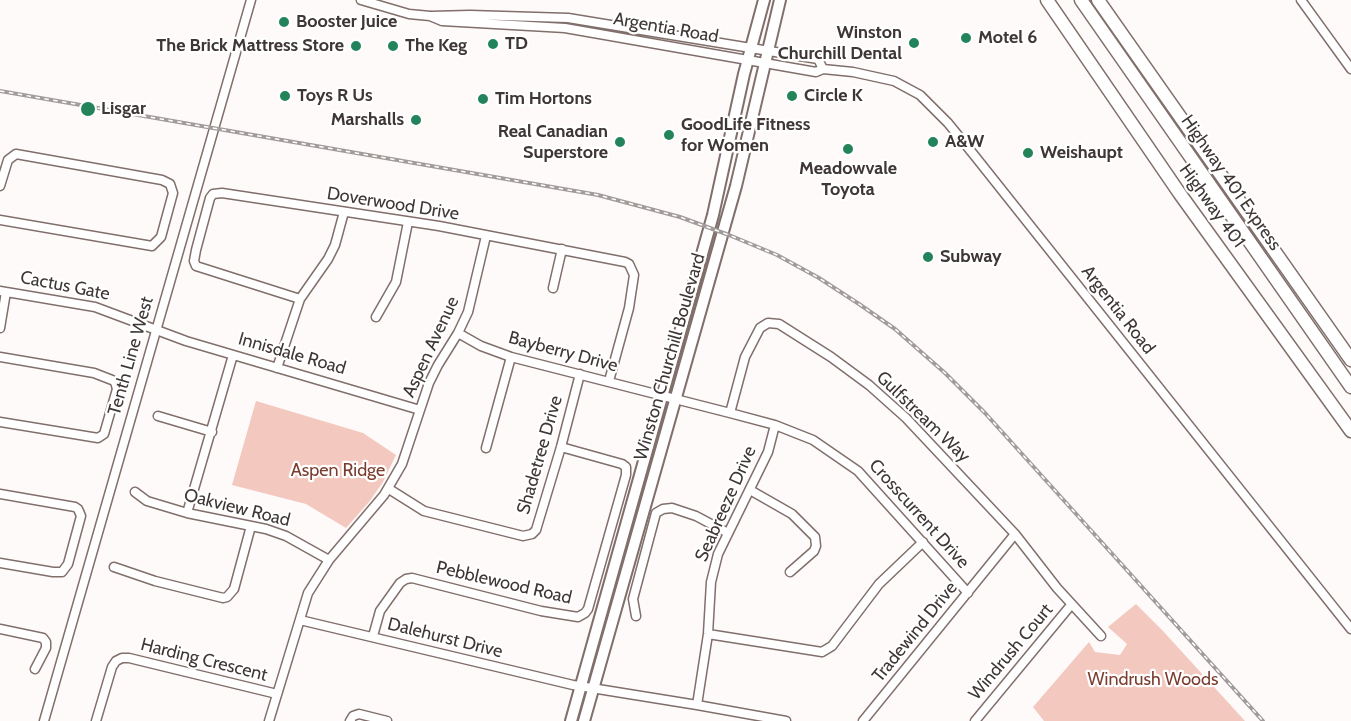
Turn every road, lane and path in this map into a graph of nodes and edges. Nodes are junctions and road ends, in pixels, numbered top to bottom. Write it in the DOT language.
graph roads {
  1 [pos="251,0"];
  2 [pos="360,0"];
  3 [pos="764,0"];
  4 [pos="780,0"];
  5 [pos="1047,0"];
  6 [pos="1081,0"];
  7 [pos="1100,0"];
  8 [pos="1301,0"];
  9 [pos="430,16"];
  10 [pos="752,48"];
  11 [pos="768,51"];
  12 [pos="748,60"];
  13 [pos="766,63"];
  14 [pos="823,69"];
  15 [pos="1351,69"];
  16 [pos="0,186"];
  17 [pos="344,212"];
  18 [pos="0,220"];
  19 [pos="408,222"];
  20 [pos="486,236"];
  21 [pos="562,249"];
  22 [pos="553,288"];
  23 [pos="3,292"];
  24 [pos="300,299"];
  25 [pos="376,317"];
  26 [pos="0,328"];
  27 [pos="157,328"];
  28 [pos="458,333"];
  29 [pos="233,355"];
  30 [pos="0,357"];
  31 [pos="511,357"];
  32 [pos="1351,360"];
  33 [pos="277,368"];
  34 [pos="580,374"];
  35 [pos="609,381"];
  36 [pos="1351,387"];
  37 [pos="662,395"];
  38 [pos="675,398"];
  39 [pos="420,410"];
  40 [pos="730,412"];
  41 [pos="158,416"];
  42 [pos="0,422"];
  43 [pos="775,425"];
  44 [pos="1351,431"];
  45 [pos="212,432"];
  46 [pos="561,447"];
  47 [pos="486,448"];
  48 [pos="389,489"];
  49 [pos="750,490"];
  50 [pos="135,492"];
  51 [pos="0,494"];
  52 [pos="188,513"];
  53 [pos="251,526"];
  54 [pos="728,533"];
  55 [pos="1015,534"];
  56 [pos="923,542"];
  57 [pos="329,560"];
  58 [pos="0,563"];
  59 [pos="114,567"];
  60 [pos="789,572"];
  61 [pos="968,593"];
  62 [pos="1071,605"];
  63 [pos="636,616"];
  64 [pos="300,620"];
  65 [pos="0,629"];
  66 [pos="1351,629"];
  67 [pos="708,634"];
  68 [pos="373,636"];
  69 [pos="1101,636"];
  70 [pos="35,669"];
  71 [pos="581,687"];
  72 [pos="593,688"];
  73 [pos="277,694"];
  74 [pos="697,705"];
  75 [pos="44,721"];
  76 [pos="96,721"];
  77 [pos="269,721"];
  78 [pos="350,721"];
  79 [pos="387,721"];
  80 [pos="571,721"];
  81 [pos="584,721"];
  82 [pos="786,721"];
  83 [pos="863,721"];
  84 [pos="975,721"];
  1 -- 27 [label="street, Tenth Line West"];
  2 -- 9 [label="street, Argentia Road"];
  3 -- 10 [label="main road, Winston Churchill Boulevard"];
  4 -- 11 [label="main road, Winston Churchill Boulevard"];
  5 -- 44 [label="highway, Highway 401"];
  6 -- 36 [label="highway, Highway 401 Express"];
  7 -- 32 [label="highway"];
  8 -- 15 [label="street"];
  9 -- 10 [label="street, Argentia Road"];
  9 -- 12 [label="street, Argentia Road"];
  10 -- 11 [label="street, Argentia Road"];
  10 -- 12 [label="main road, Winston Churchill Boulevard"];
  11 -- 13 [label="main road, Winston Churchill Boulevard"];
  11 -- 14 [label="street, Argentia Road"];
  12 -- 13 [label="street, Argentia Road"];
  12 -- 37 [label="main road, Winston Churchill Boulevard"];
  13 -- 14 [label="street, Argentia Road"];
  13 -- 38 [label="main road, Winston Churchill Boulevard"];
  14 -- 66 [label="street, Argentia Road"];
  16 -- 18 [label="street"];
  17 -- 19 [label="street, Doverwood Drive"];
  17 -- 24 [label="street"];
  17 -- 24 [label="street, Doverwood Drive"];
  19 -- 20 [label="street, Doverwood Drive"];
  19 -- 25 [label="street"];
  20 -- 21 [label="street, Doverwood Drive"];
  20 -- 28 [label="street, Aspen Avenue"];
  21 -- 22 [label="street"];
  21 -- 35 [label="street, Doverwood Drive"];
  23 -- 26 [label="street"];
  23 -- 27 [label="street, Cactus Gate"];
  24 -- 33 [label="street"];
  27 -- 29 [label="street, Innisdale Road"];
  27 -- 75 [label="street, Tenth Line West"];
  28 -- 31 [label="street, Bayberry Drive"];
  28 -- 39 [label="street, Aspen Avenue"];
  29 -- 33 [label="street, Innisdale Road"];
  29 -- 45 [label="street"];
  30 -- 42 [label="street"];
  31 -- 34 [label="street, Bayberry Drive"];
  31 -- 47 [label="street"];
  33 -- 39 [label="street, Innisdale Road"];
  34 -- 35 [label="street, Bayberry Drive"];
  34 -- 46 [label="street, Shadetree Drive"];
  35 -- 37 [label="street, Bayberry Drive"];
  37 -- 38 [label="street, Bayberry Drive"];
  37 -- 71 [label="main road, Winston Churchill Boulevard"];
  38 -- 40 [label="street, Crosscurrent Drive"];
  38 -- 72 [label="main road, Winston Churchill Boulevard"];
  39 -- 48 [label="street, Aspen Avenue"];
  40 -- 43 [label="street, Crosscurrent Drive"];
  40 -- 55 [label="street, Gulfstream Way"];
  41 -- 45 [label="street"];
  43 -- 49 [label="street, Seabreeze Drive"];
  43 -- 56 [label="street, Crosscurrent Drive"];
  45 -- 52 [label="street"];
  46 -- 48 [label="street, Shadetree Drive"];
  46 -- 68 [label="street, Pebblewood Road"];
  48 -- 57 [label="street, Aspen Avenue"];
  49 -- 54 [label="street, Seabreeze Drive"];
  49 -- 60 [label="street"];
  50 -- 52 [label="street, Oakview Road"];
  51 -- 58 [label="street"];
  52 -- 53 [label="street, Oakview Road"];
  53 -- 57 [label="street, Oakview Road"];
  53 -- 59 [label="street"];
  54 -- 63 [label="street"];
  54 -- 67 [label="street, Seabreeze Drive"];
  55 -- 61 [label="street, Tradewind Drive"];
  55 -- 62 [label="street, Gulfstream Way"];
  56 -- 61 [label="street, Crosscurrent Drive"];
  56 -- 67 [label="street"];
  57 -- 64 [label="street, Aspen Avenue"];
  61 -- 83 [label="street, Tradewind Drive"];
  62 -- 69 [label="street, Gulfstream Way"];
  62 -- 84 [label="street, Windrush Court"];
  64 -- 68 [label="street, Dalehurst Drive"];
  64 -- 73 [label="street, Aspen Avenue"];
  65 -- 70 [label="street"];
  67 -- 74 [label="street, Seabreeze Drive"];
  68 -- 71 [label="street, Dalehurst Drive"];
  71 -- 72 [label="street"];
  71 -- 80 [label="main road, Winston Churchill Boulevard"];
  72 -- 74 [label="street"];
  72 -- 81 [label="main road, Winston Churchill Boulevard"];
  73 -- 76 [label="street, Harding Crescent"];
  73 -- 77 [label="street, Aspen Avenue"];
  74 -- 82 [label="street"];
  78 -- 79 [label="street"];
}
